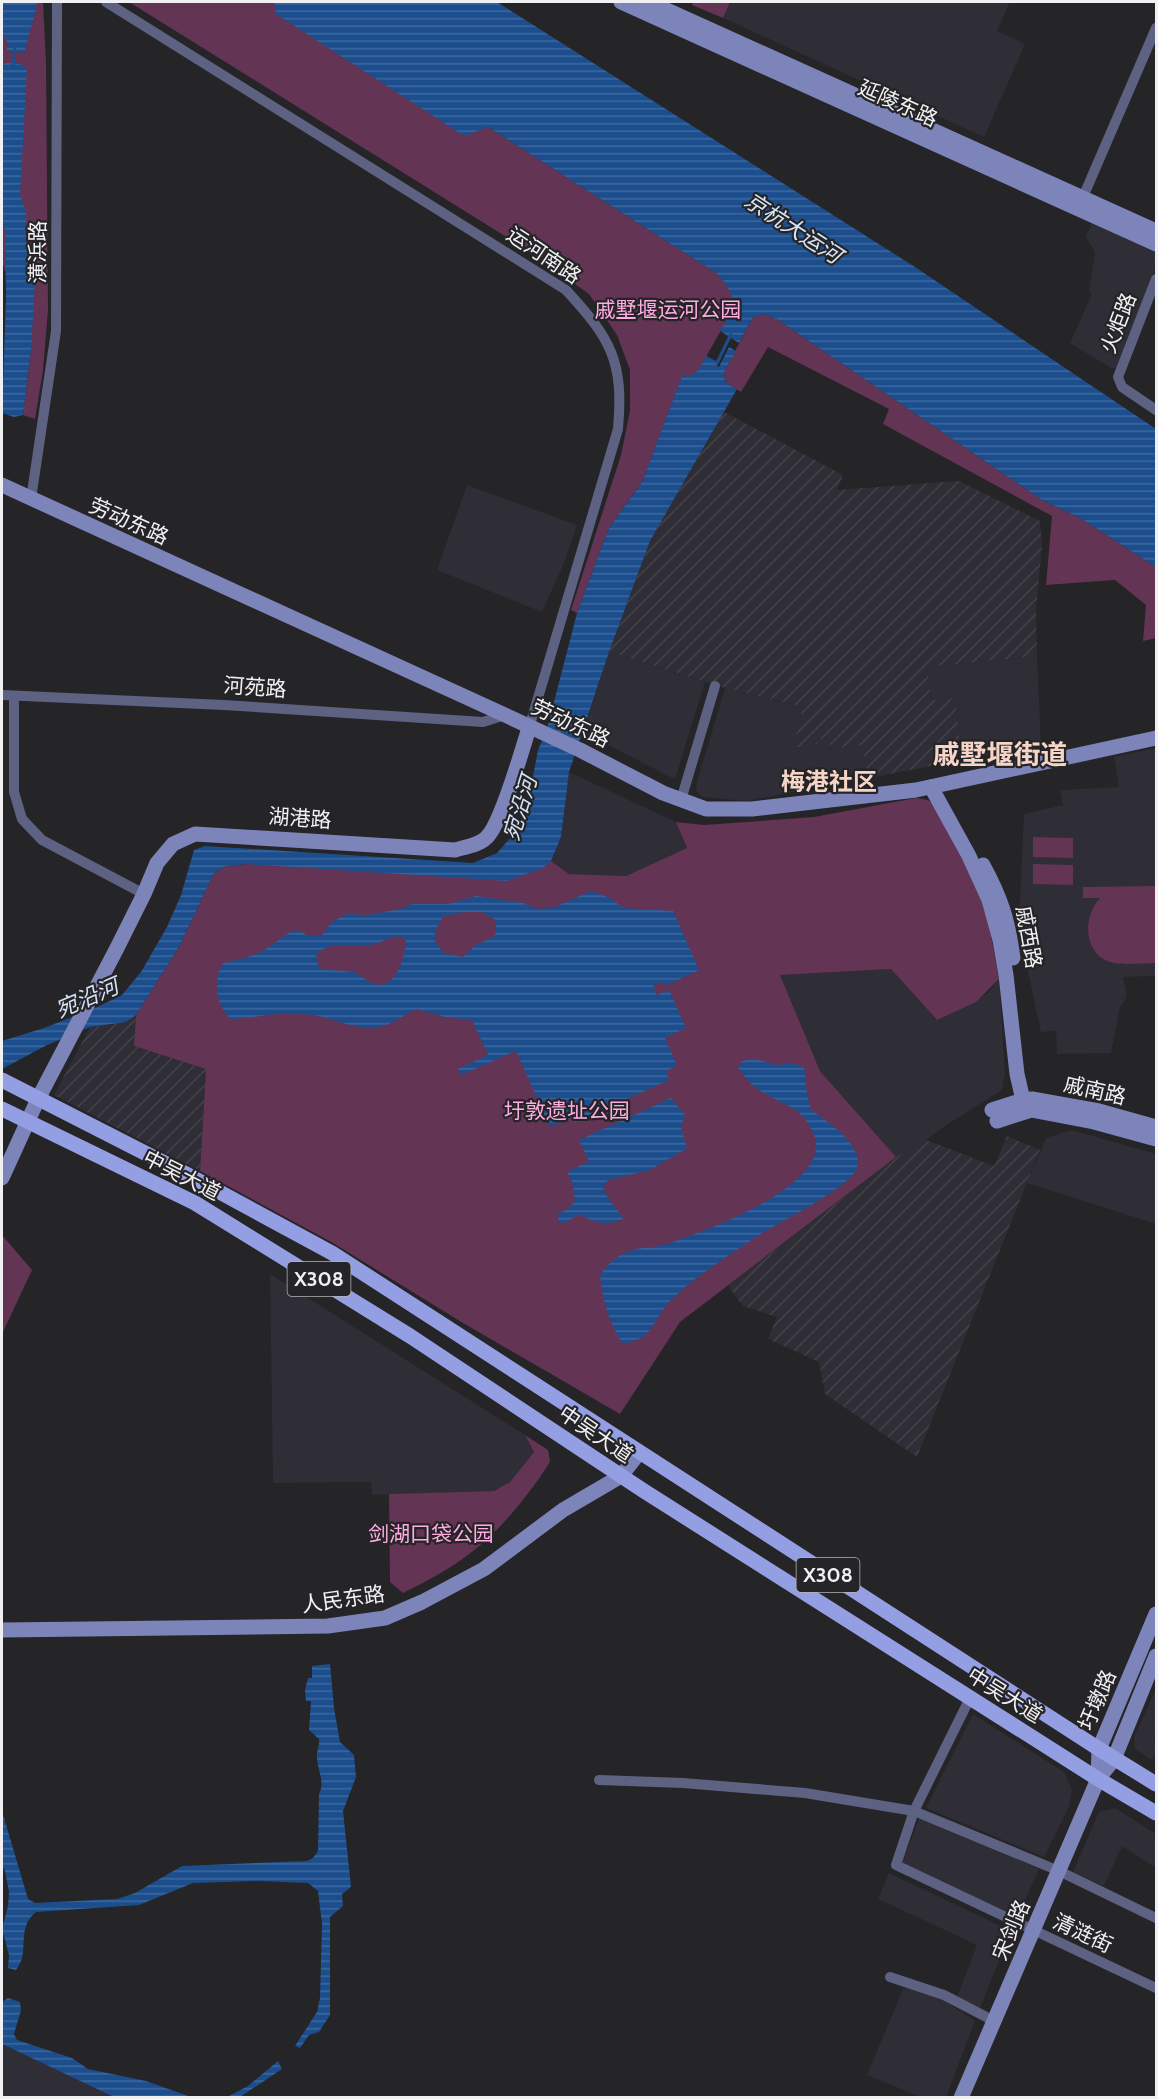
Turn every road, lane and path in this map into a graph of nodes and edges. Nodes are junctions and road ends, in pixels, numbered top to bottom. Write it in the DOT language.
graph roads {
  1 [pos="57,2"];
  2 [pos="106,2"];
  3 [pos="621,2"];
  4 [pos="649,2"];
  5 [pos="675,12"];
  6 [pos="1156,28"];
  7 [pos="1080,203"];
  8 [pos="1156,231"];
  9 [pos="1156,244"];
  10 [pos="1156,279"];
  11 [pos="1156,410"];
  12 [pos="2,485"];
  13 [pos="31,500"];
  14 [pos="715,686"];
  15 [pos="2,695"];
  16 [pos="14,696"];
  17 [pos="505,715"];
  18 [pos="536,730"];
  19 [pos="1156,738"];
  20 [pos="935,786"];
  21 [pos="681,800"];
  22 [pos="144,894"];
  23 [pos="2,1080"];
  24 [pos="38,1099"];
  25 [pos="1029,1103"];
  26 [pos="2,1109"];
  27 [pos="994,1115"];
  28 [pos="27,1121"];
  29 [pos="1156,1127"];
  30 [pos="1156,1139"];
  31 [pos="2,1179"];
  32 [pos="639,1453"];
  33 [pos="621,1476"];
  34 [pos="1156,1614"];
  35 [pos="2,1630"];
  36 [pos="1156,1656"];
  37 [pos="970,1698"];
  38 [pos="1099,1749"];
  39 [pos="1114,1759"];
  40 [pos="1098,1779"];
  41 [pos="599,1780"];
  42 [pos="1156,1784"];
  43 [pos="914,1811"];
  44 [pos="1156,1814"];
  45 [pos="1059,1871"];
  46 [pos="1156,1918"];
  47 [pos="1034,1932"];
  48 [pos="890,1977"];
  49 [pos="1156,1988"];
  50 [pos="994,2021"];
  51 [pos="961,2097"];
  1 -- 13 [label="street, 潢浜路"];
  2 -- 18 [label="street, 运河南路"];
  3 -- 5 [label="street, 延陵东路"];
  4 -- 5 [label="street, 延陵东路"];
  5 -- 7 [label="street, 延陵东路"];
  6 -- 7 [label="street"];
  7 -- 8 [label="street, 延陵东路"];
  7 -- 9 [label="street, 延陵东路"];
  10 -- 11 [label="street, 火炬路"];
  12 -- 13 [label="street, 劳动东路"];
  13 -- 17 [label="street, 劳动东路"];
  14 -- 21 [label="street"];
  15 -- 16 [label="street, 河苑路"];
  16 -- 17 [label="street, 河苑路"];
  16 -- 22 [label="street"];
  17 -- 18 [label="street, 劳动东路"];
  18 -- 21 [label="street, 劳动东路"];
  18 -- 22 [label="street, 湖港路"];
  19 -- 20 [label="street, 劳动东路"];
  20 -- 21 [label="street, 劳动东路"];
  20 -- 25 [label="street, 戚西路"];
  22 -- 24 [label="street, 湖港路"];
  23 -- 24 [label="main road, 中吴大道 / X308"];
  24 -- 28 [label="street"];
  24 -- 32 [label="main road, 中吴大道 / X308"];
  25 -- 27 [label="street, 戚南路"];
  25 -- 29 [label="street, 戚南路"];
  25 -- 30 [label="street, 戚南路"];
  26 -- 28 [label="main road, 中吴大道 / X308"];
  28 -- 31 [label="street"];
  28 -- 33 [label="main road, 中吴大道 / X308"];
  32 -- 33 [label="street, 人民东路"];
  32 -- 38 [label="main road, 中吴大道 / X308"];
  33 -- 35 [label="street, 人民东路"];
  33 -- 37 [label="main road, 中吴大道 / X308"];
  34 -- 38 [label="street, 圩墩路"];
  36 -- 39 [label="street, 圩墩路"];
  37 -- 40 [label="main road, 中吴大道 / X308"];
  37 -- 43 [label="street"];
  38 -- 39 [label="main road, 中吴大道 / X308"];
  38 -- 40 [label="street, 圩墩路"];
  39 -- 40 [label="street, 圩墩路"];
  39 -- 42 [label="main road, 中吴大道 / X308"];
  40 -- 44 [label="main road, 中吴大道 / X308"];
  40 -- 45 [label="street, 宋剑路"];
  41 -- 43 [label="street"];
  43 -- 45 [label="street"];
  43 -- 47 [label="street, 清涟街"];
  45 -- 46 [label="street"];
  45 -- 47 [label="street, 宋剑路"];
  47 -- 49 [label="street, 清涟街"];
  47 -- 50 [label="street, 宋剑路"];
  48 -- 50 [label="street"];
  50 -- 51 [label="street, 宋剑路"];
}
